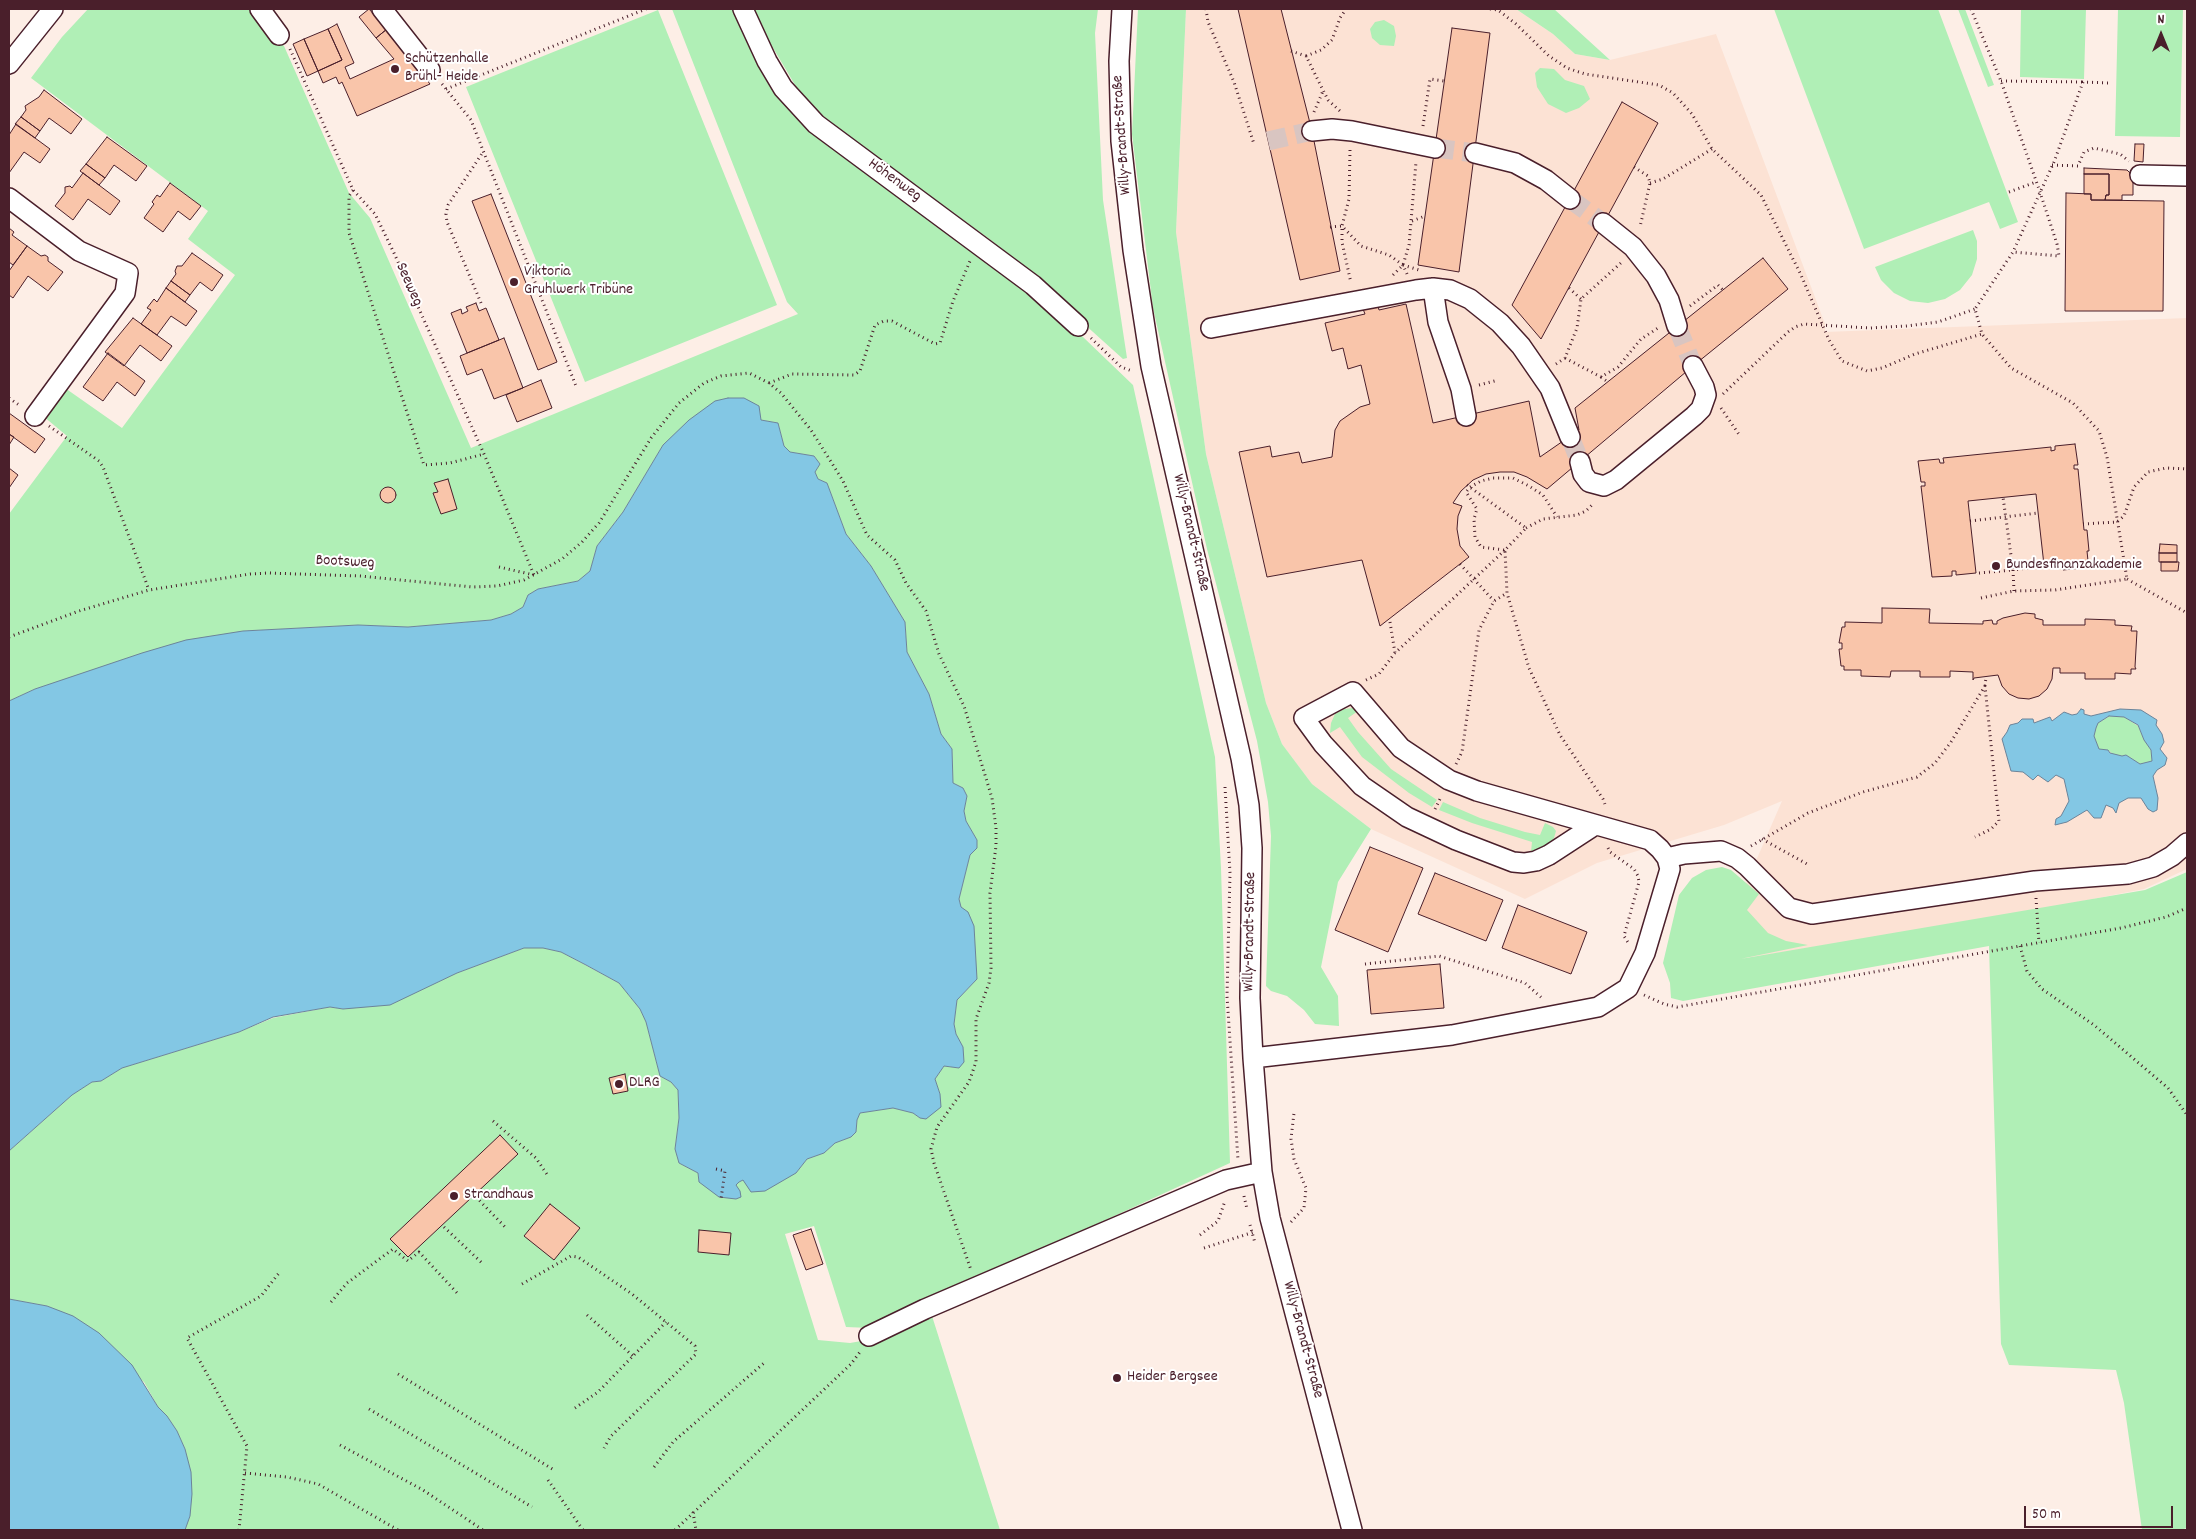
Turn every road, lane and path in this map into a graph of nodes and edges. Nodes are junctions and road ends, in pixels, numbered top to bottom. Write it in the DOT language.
graph roads {
  1 [pos="53,9"];
  2 [pos="260,9"];
  3 [pos="382,9"];
  4 [pos="646,9"];
  5 [pos="743,9"];
  6 [pos="1122,9"];
  7 [pos="1206,9"];
  8 [pos="1346,9"];
  9 [pos="1490,9"];
  10 [pos="1971,9"];
  11 [pos="279,35"];
  12 [pos="1291,51"];
  13 [pos="1306,56"];
  14 [pos="9,64"];
  15 [pos="430,70"];
  16 [pos="1444,81"];
  17 [pos="2000,81"];
  18 [pos="2083,82"];
  19 [pos="2109,83"];
  20 [pos="446,89"];
  21 [pos="1312,131"];
  22 [pos="1352,131"];
  23 [pos="1254,144"];
  24 [pos="1427,146"];
  25 [pos="1712,148"];
  26 [pos="483,151"];
  27 [pos="1475,153"];
  28 [pos="1349,165"];
  29 [pos="2052,165"];
  30 [pos="1634,167"];
  31 [pos="1414,174"];
  32 [pos="2140,175"];
  33 [pos="2187,176"];
  34 [pos="2036,182"];
  35 [pos="1650,183"];
  36 [pos="353,190"];
  37 [pos="2009,192"];
  38 [pos="2040,192"];
  39 [pos="9,198"];
  40 [pos="1570,199"];
  41 [pos="1425,216"];
  42 [pos="1412,221"];
  43 [pos="1603,223"];
  44 [pos="1342,226"];
  45 [pos="1330,227"];
  46 [pos="980,244"];
  47 [pos="1633,247"];
  48 [pos="2013,252"];
  49 [pos="1403,265"];
  50 [pos="1614,271"];
  51 [pos="1568,288"];
  52 [pos="1424,289"];
  53 [pos="1723,290"];
  54 [pos="1363,299"];
  55 [pos="1582,299"];
  56 [pos="481,303"];
  57 [pos="1976,309"];
  58 [pos="1676,322"];
  59 [pos="1823,325"];
  60 [pos="1078,326"];
  61 [pos="1211,328"];
  62 [pos="1982,334"];
  63 [pos="1641,340"];
  64 [pos="1565,358"];
  65 [pos="1133,364"];
  66 [pos="1693,366"];
  67 [pos="1538,370"];
  68 [pos="1601,377"];
  69 [pos="1498,380"];
  70 [pos="1608,382"];
  71 [pos="769,383"];
  72 [pos="576,386"];
  73 [pos="1472,386"];
  74 [pos="9,398"];
  75 [pos="1710,400"];
  76 [pos="36,416"];
  77 [pos="1466,416"];
  78 [pos="1740,436"];
  79 [pos="1570,437"];
  80 [pos="484,454"];
  81 [pos="1580,462"];
  82 [pos="2187,469"];
  83 [pos="1469,486"];
  84 [pos="1599,486"];
  85 [pos="2003,497"];
  86 [pos="2038,513"];
  87 [pos="2006,517"];
  88 [pos="1557,518"];
  89 [pos="1970,522"];
  90 [pos="2118,522"];
  91 [pos="2083,524"];
  92 [pos="1526,528"];
  93 [pos="1505,550"];
  94 [pos="1460,564"];
  95 [pos="2042,566"];
  96 [pos="500,567"];
  97 [pos="2013,570"];
  98 [pos="1979,573"];
  99 [pos="534,575"];
  100 [pos="1473,578"];
  101 [pos="2127,580"];
  102 [pos="149,590"];
  103 [pos="2014,591"];
  104 [pos="1506,593"];
  105 [pos="1981,598"];
  106 [pos="1494,601"];
  107 [pos="2187,613"];
  108 [pos="1390,622"];
  109 [pos="9,637"];
  110 [pos="1395,653"];
  111 [pos="1986,677"];
  112 [pos="1985,686"];
  113 [pos="1353,692"];
  114 [pos="1224,777"];
  115 [pos="1449,780"];
  116 [pos="1427,826"];
  117 [pos="1602,827"];
  118 [pos="1975,837"];
  119 [pos="1762,839"];
  120 [pos="2187,843"];
  121 [pos="1667,858"];
  122 [pos="1737,858"];
  123 [pos="1807,864"];
  124 [pos="2035,881"];
  125 [pos="2187,908"];
  126 [pos="1624,936"];
  127 [pos="2038,943"];
  128 [pos="2020,946"];
  129 [pos="1365,964"];
  130 [pos="1628,988"];
  131 [pos="1555,1016"];
  132 [pos="1253,1058"];
  133 [pos="1294,1113"];
  134 [pos="2187,1115"];
  135 [pos="493,1121"];
  136 [pos="716,1169"];
  137 [pos="1262,1172"];
  138 [pos="548,1176"];
  139 [pos="1234,1178"];
  140 [pos="476,1197"];
  141 [pos="721,1199"];
  142 [pos="444,1227"];
  143 [pos="1272,1228"];
  144 [pos="506,1229"];
  145 [pos="1200,1235"];
  146 [pos="1204,1248"];
  147 [pos="482,1263"];
  148 [pos="279,1274"];
  149 [pos="522,1284"];
  150 [pos="978,1286"];
  151 [pos="459,1295"];
  152 [pos="331,1302"];
  153 [pos="587,1315"];
  154 [pos="666,1322"];
  155 [pos="869,1336"];
  156 [pos="633,1356"];
  157 [pos="764,1363"];
  158 [pos="398,1374"];
  159 [pos="576,1408"];
  160 [pos="369,1409"];
  161 [pos="340,1445"];
  162 [pos="604,1448"];
  163 [pos="654,1467"];
  164 [pos="554,1470"];
  165 [pos="245,1473"];
  166 [pos="548,1480"];
  167 [pos="532,1507"];
  168 [pos="692,1512"];
  169 [pos="239,1530"];
  170 [pos="398,1530"];
  171 [pos="483,1530"];
  172 [pos="583,1530"];
  173 [pos="675,1530"];
  174 [pos="696,1530"];
  175 [pos="1352,1530"];
  1 -- 14 [label="street"];
  2 -- 11 [label="street"];
  3 -- 15 [label="street"];
  4 -- 20 [label="path"];
  5 -- 46 [label="street, Höhenweg"];
  6 -- 132 [label="street, Willy-Brandt-Straße"];
  7 -- 23 [label="path"];
  8 -- 13 [label="path"];
  9 -- 25 [label="path"];
  10 -- 17 [label="path"];
  11 -- 36 [label="path, Seeweg"];
  12 -- 13 [label="path"];
  13 -- 22 [label="path"];
  15 -- 20 [label="path"];
  16 -- 24 [label="path"];
  17 -- 18 [label="path"];
  17 -- 34 [label="path"];
  18 -- 19 [label="path"];
  18 -- 29 [label="path"];
  20 -- 26 [label="path"];
  21 -- 22 [label="street"];
  22 -- 24 [label="street"];
  25 -- 35 [label="path"];
  25 -- 59 [label="path"];
  26 -- 56 [label="path"];
  26 -- 72 [label="path"];
  27 -- 40 [label="street"];
  28 -- 44 [label="path"];
  29 -- 32 [label="path"];
  29 -- 38 [label="path"];
  30 -- 35 [label="path"];
  31 -- 42 [label="path"];
  32 -- 33 [label="street"];
  34 -- 37 [label="path"];
  34 -- 38 [label="path"];
  35 -- 47 [label="path"];
  36 -- 80 [label="path, Seeweg"];
  36 -- 80 [label="path"];
  38 -- 48 [label="path"];
  38 -- 48 [label="path"];
  39 -- 76 [label="street"];
  41 -- 42 [label="path"];
  42 -- 49 [label="path"];
  43 -- 47 [label="street"];
  44 -- 45 [label="path"];
  44 -- 49 [label="path"];
  44 -- 54 [label="path"];
  46 -- 60 [label="street, Höhenweg"];
  46 -- 71 [label="path"];
  47 -- 58 [label="street"];
  48 -- 57 [label="path"];
  49 -- 52 [label="path"];
  49 -- 54 [label="path"];
  50 -- 55 [label="path"];
  51 -- 55 [label="path"];
  52 -- 54 [label="street"];
  52 -- 67 [label="street"];
  52 -- 77 [label="street"];
  53 -- 58 [label="path"];
  54 -- 61 [label="street"];
  55 -- 64 [label="path"];
  57 -- 59 [label="path"];
  57 -- 62 [label="path"];
  59 -- 62 [label="path"];
  59 -- 75 [label="path"];
  60 -- 65 [label="path"];
  62 -- 90 [label="path"];
  63 -- 68 [label="path"];
  64 -- 67 [label="path"];
  64 -- 68 [label="path"];
  66 -- 75 [label="street"];
  67 -- 79 [label="street"];
  68 -- 70 [label="path"];
  69 -- 73 [label="path"];
  71 -- 99 [label="path, Bootsweg"];
  71 -- 150 [label="path"];
  74 -- 76 [label="path"];
  75 -- 78 [label="path"];
  75 -- 84 [label="street"];
  76 -- 102 [label="path"];
  80 -- 99 [label="path, Seeweg"];
  81 -- 84 [label="street"];
  82 -- 90 [label="path"];
  83 -- 88 [label="path"];
  83 -- 92 [label="path"];
  83 -- 93 [label="path"];
  84 -- 88 [label="path"];
  85 -- 87 [label="path"];
  86 -- 87 [label="path"];
  87 -- 89 [label="path"];
  87 -- 97 [label="path"];
  88 -- 92 [label="path"];
  90 -- 91 [label="path"];
  90 -- 101 [label="path"];
  92 -- 93 [label="path"];
  93 -- 100 [label="path"];
  93 -- 104 [label="path"];
  94 -- 100 [label="path"];
  95 -- 97 [label="path"];
  96 -- 99 [label="path"];
  97 -- 98 [label="path"];
  97 -- 103 [label="path"];
  99 -- 102 [label="path, Bootsweg"];
  100 -- 106 [label="path"];
  100 -- 110 [label="path"];
  101 -- 103 [label="path"];
  101 -- 107 [label="path"];
  102 -- 109 [label="path, Bootsweg"];
  103 -- 105 [label="path"];
  104 -- 106 [label="path"];
  104 -- 117 [label="path"];
  106 -- 115 [label="path"];
  108 -- 110 [label="path"];
  110 -- 113 [label="path"];
  111 -- 112 [label="path"];
  112 -- 118 [label="path"];
  112 -- 119 [label="path"];
  113 -- 115 [label="street"];
  113 -- 116 [label="street"];
  114 -- 139 [label="path"];
  115 -- 116 [label="path"];
  115 -- 117 [label="street"];
  116 -- 117 [label="street"];
  117 -- 121 [label="street"];
  117 -- 126 [label="path"];
  119 -- 122 [label="path"];
  119 -- 123 [label="path"];
  120 -- 124 [label="street"];
  121 -- 122 [label="street"];
  121 -- 130 [label="street"];
  122 -- 124 [label="street"];
  124 -- 127 [label="path"];
  125 -- 127 [label="path"];
  127 -- 128 [label="path"];
  128 -- 130 [label="path"];
  128 -- 134 [label="path"];
  129 -- 131 [label="path"];
  130 -- 131 [label="street"];
  131 -- 132 [label="street"];
  132 -- 137 [label="street, Willy-Brandt-Straße"];
  133 -- 143 [label="path"];
  135 -- 138 [label="path"];
  136 -- 141 [label="path"];
  137 -- 139 [label="street"];
  137 -- 143 [label="street, Willy-Brandt-Straße"];
  139 -- 145 [label="path"];
  139 -- 150 [label="street"];
  140 -- 144 [label="path"];
  142 -- 147 [label="path"];
  143 -- 146 [label="path"];
  143 -- 175 [label="street, Willy-Brandt-Straße"];
  148 -- 165 [label="path"];
  149 -- 154 [label="path"];
  150 -- 155 [label="street"];
  151 -- 152 [label="path"];
  153 -- 156 [label="path"];
  154 -- 156 [label="path"];
  154 -- 162 [label="path"];
  155 -- 168 [label="path"];
  156 -- 159 [label="path"];
  157 -- 163 [label="path"];
  158 -- 164 [label="path"];
  160 -- 167 [label="path"];
  161 -- 171 [label="path"];
  165 -- 169 [label="path"];
  165 -- 170 [label="path"];
  166 -- 172 [label="path"];
  168 -- 173 [label="path"];
  168 -- 174 [label="path"];
}
